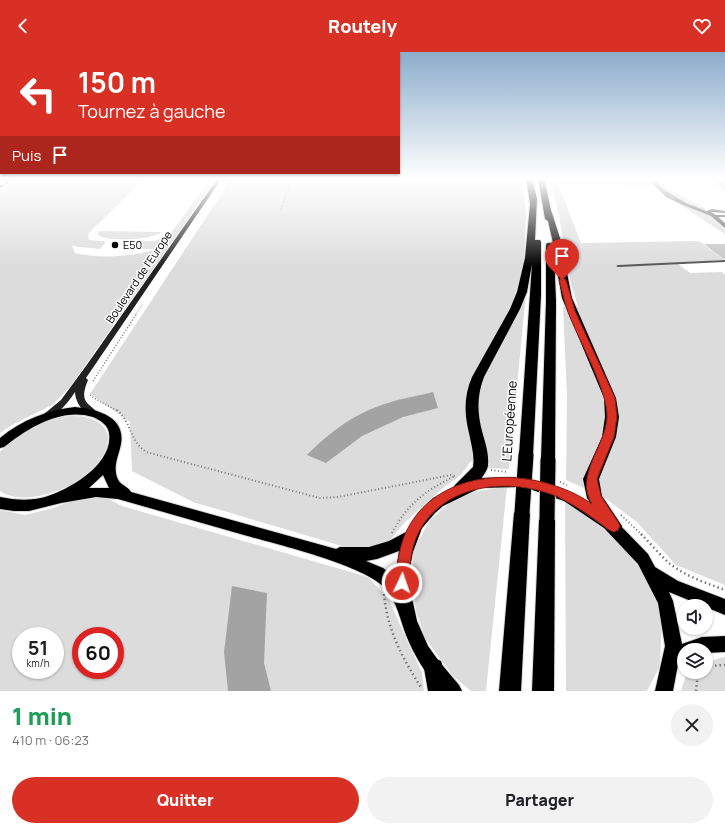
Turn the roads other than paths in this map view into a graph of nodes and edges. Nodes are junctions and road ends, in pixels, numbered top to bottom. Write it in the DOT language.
graph roads {
  1 [pos="199,208"];
  2 [pos="533,208"];
  3 [pos="535,208"];
  4 [pos="548,208"];
  5 [pos="692,208"];
  6 [pos="549,212"];
  7 [pos="710,214"];
  8 [pos="724,214"];
  9 [pos="725,225"];
  10 [pos="725,261"];
  11 [pos="618,266"];
  12 [pos="89,368"];
  13 [pos="93,413"];
  14 [pos="42,418"];
  15 [pos="0,444"];
  16 [pos="114,449"];
  17 [pos="460,489"];
  18 [pos="56,498"];
  19 [pos="138,499"];
  20 [pos="0,502"];
  21 [pos="616,520"];
  22 [pos="411,536"];
  23 [pos="329,554"];
  24 [pos="651,570"];
  25 [pos="404,604"];
  26 [pos="725,607"];
  27 [pos="677,644"];
  28 [pos="713,644"];
  29 [pos="725,644"];
  30 [pos="677,661"];
  31 [pos="434,668"];
  32 [pos="510,682"];
  33 [pos="543,687"];
  34 [pos="439,691"];
  35 [pos="453,691"];
  36 [pos="664,691"];
  1 -- 12 [label="main road, Boulevard de l'Europe"];
  2 -- 17 [label="highway"];
  3 -- 32 [label="highway, L'Européenne, bridge"];
  4 -- 6 [label="highway"];
  5 -- 7 [label="street"];
  6 -- 21 [label="highway"];
  6 -- 33 [label="highway, bridge"];
  7 -- 8 [label="street"];
  7 -- 9 [label="street"];
  8 -- 9 [label="street"];
  10 -- 11 [label="lane"];
  12 -- 13 [label="main road, Boulevard de l'Europe"];
  12 -- 14 [label="main road, Boulevard de l'Europe"];
  13 -- 14 [label="main road"];
  13 -- 16 [label="main road"];
  14 -- 15 [label="main road"];
  16 -- 18 [label="main road"];
  16 -- 19 [label="main road"];
  17 -- 21 [label="main road"];
  17 -- 22 [label="main road"];
  18 -- 19 [label="main road"];
  18 -- 20 [label="main road"];
  19 -- 23 [label="main road"];
  21 -- 24 [label="main road"];
  22 -- 23 [label="main road"];
  22 -- 25 [label="main road"];
  23 -- 25 [label="main road"];
  24 -- 26 [label="main road"];
  24 -- 27 [label="main road"];
  25 -- 31 [label="main road"];
  28 -- 29 [label="main road"];
  30 -- 36 [label="main road"];
  31 -- 34 [label="highway"];
  31 -- 35 [label="main road"];
}
